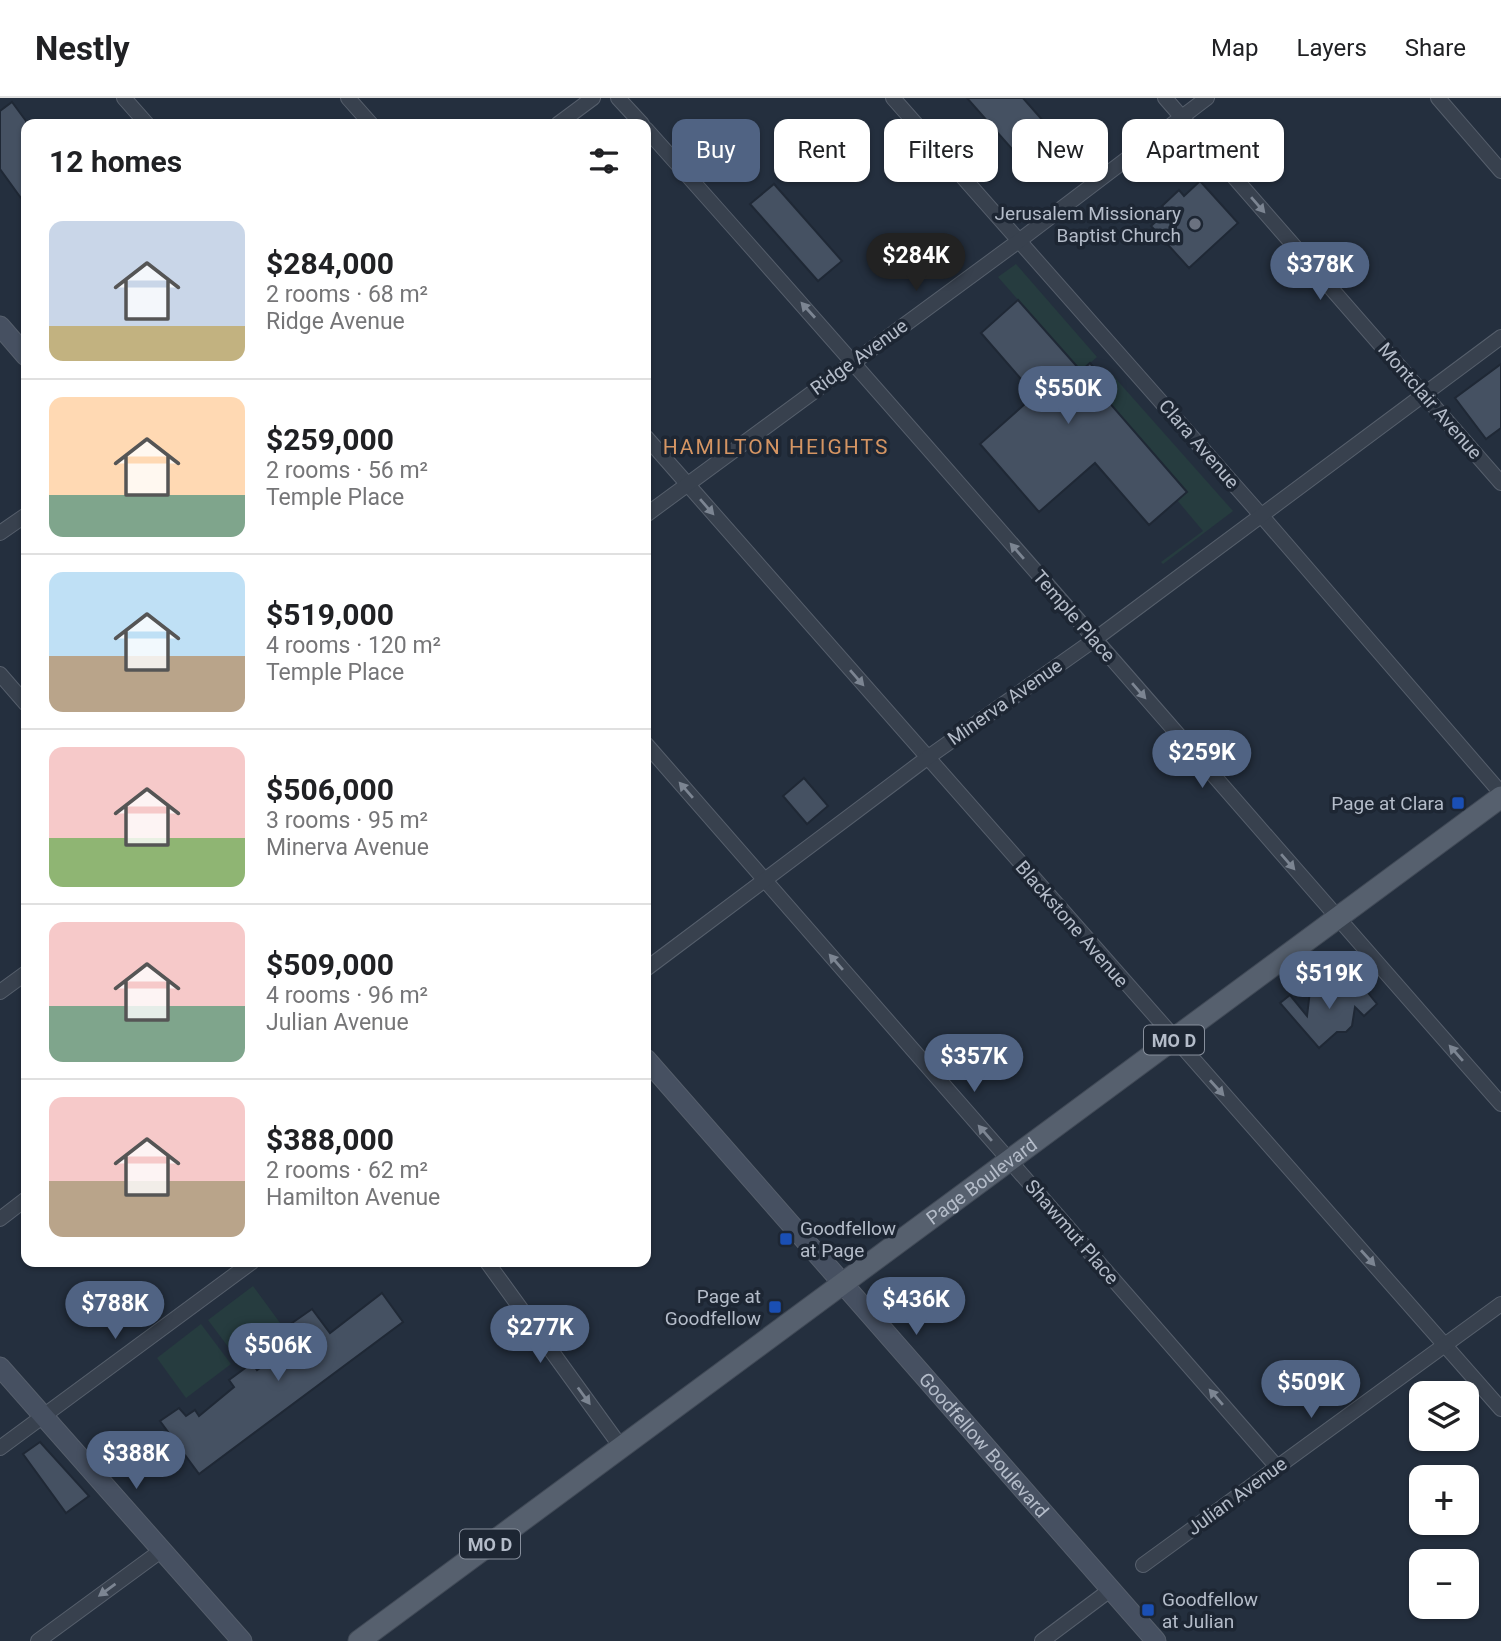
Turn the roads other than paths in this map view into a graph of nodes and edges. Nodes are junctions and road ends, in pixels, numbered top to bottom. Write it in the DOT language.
graph roads {
  1 [pos="124,98"];
  2 [pos="348,98"];
  3 [pos="593,98"];
  4 [pos="618,98"];
  5 [pos="893,98"];
  6 [pos="1164,98"];
  7 [pos="1207,98"];
  8 [pos="1438,98"];
  9 [pos="1182,117"];
  10 [pos="143,119"];
  11 [pos="367,119"];
  12 [pos="565,119"];
  13 [pos="637,119"];
  14 [pos="651,135"];
  15 [pos="1501,171"];
  16 [pos="1020,240"];
  17 [pos="0,326"];
  18 [pos="1501,337"];
  19 [pos="21,350"];
  20 [pos="854,360"];
  21 [pos="1424,395"];
  22 [pos="651,443"];
  23 [pos="1501,484"];
  24 [pos="688,485"];
  25 [pos="651,511"];
  26 [pos="1260,514"];
  27 [pos="21,518"];
  28 [pos="0,533"];
  29 [pos="1094,640"];
  30 [pos="0,674"];
  31 [pos="21,698"];
  32 [pos="651,750"];
  33 [pos="927,758"];
  34 [pos="1501,795"];
  35 [pos="764,879"];
  36 [pos="1337,918"];
  37 [pos="651,965"];
  38 [pos="21,977"];
  39 [pos="0,992"];
  40 [pos="1174,1039"];
  41 [pos="651,1065"];
  42 [pos="1501,1104"];
  43 [pos="1010,1161"];
  44 [pos="21,1203"];
  45 [pos="0,1219"];
  46 [pos="245,1267"];
  47 [pos="491,1267"];
  48 [pos="843,1284"];
  49 [pos="1501,1304"];
  50 [pos="1445,1345"];
  51 [pos="0,1367"];
  52 [pos="1501,1409"];
  53 [pos="43,1416"];
  54 [pos="621,1447"];
  55 [pos="0,1448"];
  56 [pos="1277,1467"];
  57 [pos="162,1550"];
  58 [pos="1143,1565"];
  59 [pos="1110,1590"];
  60 [pos="38,1641"];
  61 [pos="242,1641"];
  62 [pos="359,1641"];
  63 [pos="1042,1641"];
  64 [pos="1156,1641"];
  1 -- 10 [label="street"];
  2 -- 11 [label="street"];
  3 -- 12 [label="street"];
  4 -- 13 [label="street"];
  5 -- 16 [label="street, Clara Avenue"];
  6 -- 9 [label="street, Montclair Avenue"];
  7 -- 9 [label="street, Ridge Avenue"];
  8 -- 15 [label="street"];
  9 -- 16 [label="street, Ridge Avenue"];
  9 -- 21 [label="street, Montclair Avenue, one-way"];
  20 -- 14 [label="street, Temple Place, one-way"];
  16 -- 20 [label="street, Ridge Avenue"];
  16 -- 26 [label="street, Clara Avenue"];
  17 -- 19 [label="main road"];
  18 -- 21 [label="street, Minerva Avenue"];
  20 -- 24 [label="street, Ridge Avenue"];
  29 -- 20 [label="street, Temple Place, one-way"];
  21 -- 23 [label="street, Montclair Avenue"];
  21 -- 26 [label="street, Minerva Avenue"];
  22 -- 24 [label="street, Blackstone Avenue"];
  24 -- 25 [label="street, Ridge Avenue"];
  24 -- 33 [label="street, Blackstone Avenue, one-way"];
  26 -- 29 [label="street, Minerva Avenue"];
  26 -- 34 [label="street, Clara Avenue"];
  27 -- 28 [label="street"];
  29 -- 33 [label="street, Minerva Avenue"];
  29 -- 36 [label="street, Temple Place, one-way"];
  30 -- 31 [label="street"];
  35 -- 32 [label="street, Shawmut Place, one-way"];
  33 -- 35 [label="street, Minerva Avenue"];
  33 -- 40 [label="street, Blackstone Avenue"];
  34 -- 36 [label="main road, Page Boulevard / MO D"];
  35 -- 37 [label="street, Minerva Avenue"];
  43 -- 35 [label="street, Shawmut Place, one-way"];
  36 -- 40 [label="main road, Page Boulevard / MO D"];
  42 -- 36 [label="street, Temple Place, one-way"];
  38 -- 39 [label="street"];
  40 -- 43 [label="main road, Page Boulevard / MO D"];
  40 -- 50 [label="street, Blackstone Avenue, one-way"];
  41 -- 48 [label="main road, Goodfellow Boulevard"];
  43 -- 48 [label="main road, Page Boulevard / MO D"];
  56 -- 43 [label="street, Shawmut Place, one-way"];
  44 -- 45 [label="street"];
  46 -- 53 [label="street"];
  47 -- 54 [label="street, one-way"];
  48 -- 54 [label="main road, Page Boulevard / MO D"];
  48 -- 59 [label="main road, Goodfellow Boulevard"];
  49 -- 50 [label="street, Julian Avenue"];
  50 -- 52 [label="street, Blackstone Avenue"];
  50 -- 56 [label="street, Julian Avenue"];
  51 -- 53 [label="main road"];
  53 -- 55 [label="street"];
  53 -- 57 [label="main road"];
  54 -- 62 [label="main road, Page Boulevard / MO D"];
  56 -- 58 [label="street, Julian Avenue"];
  57 -- 60 [label="street, one-way"];
  57 -- 61 [label="main road"];
  59 -- 63 [label="street"];
  59 -- 64 [label="main road, Goodfellow Boulevard"];
}
